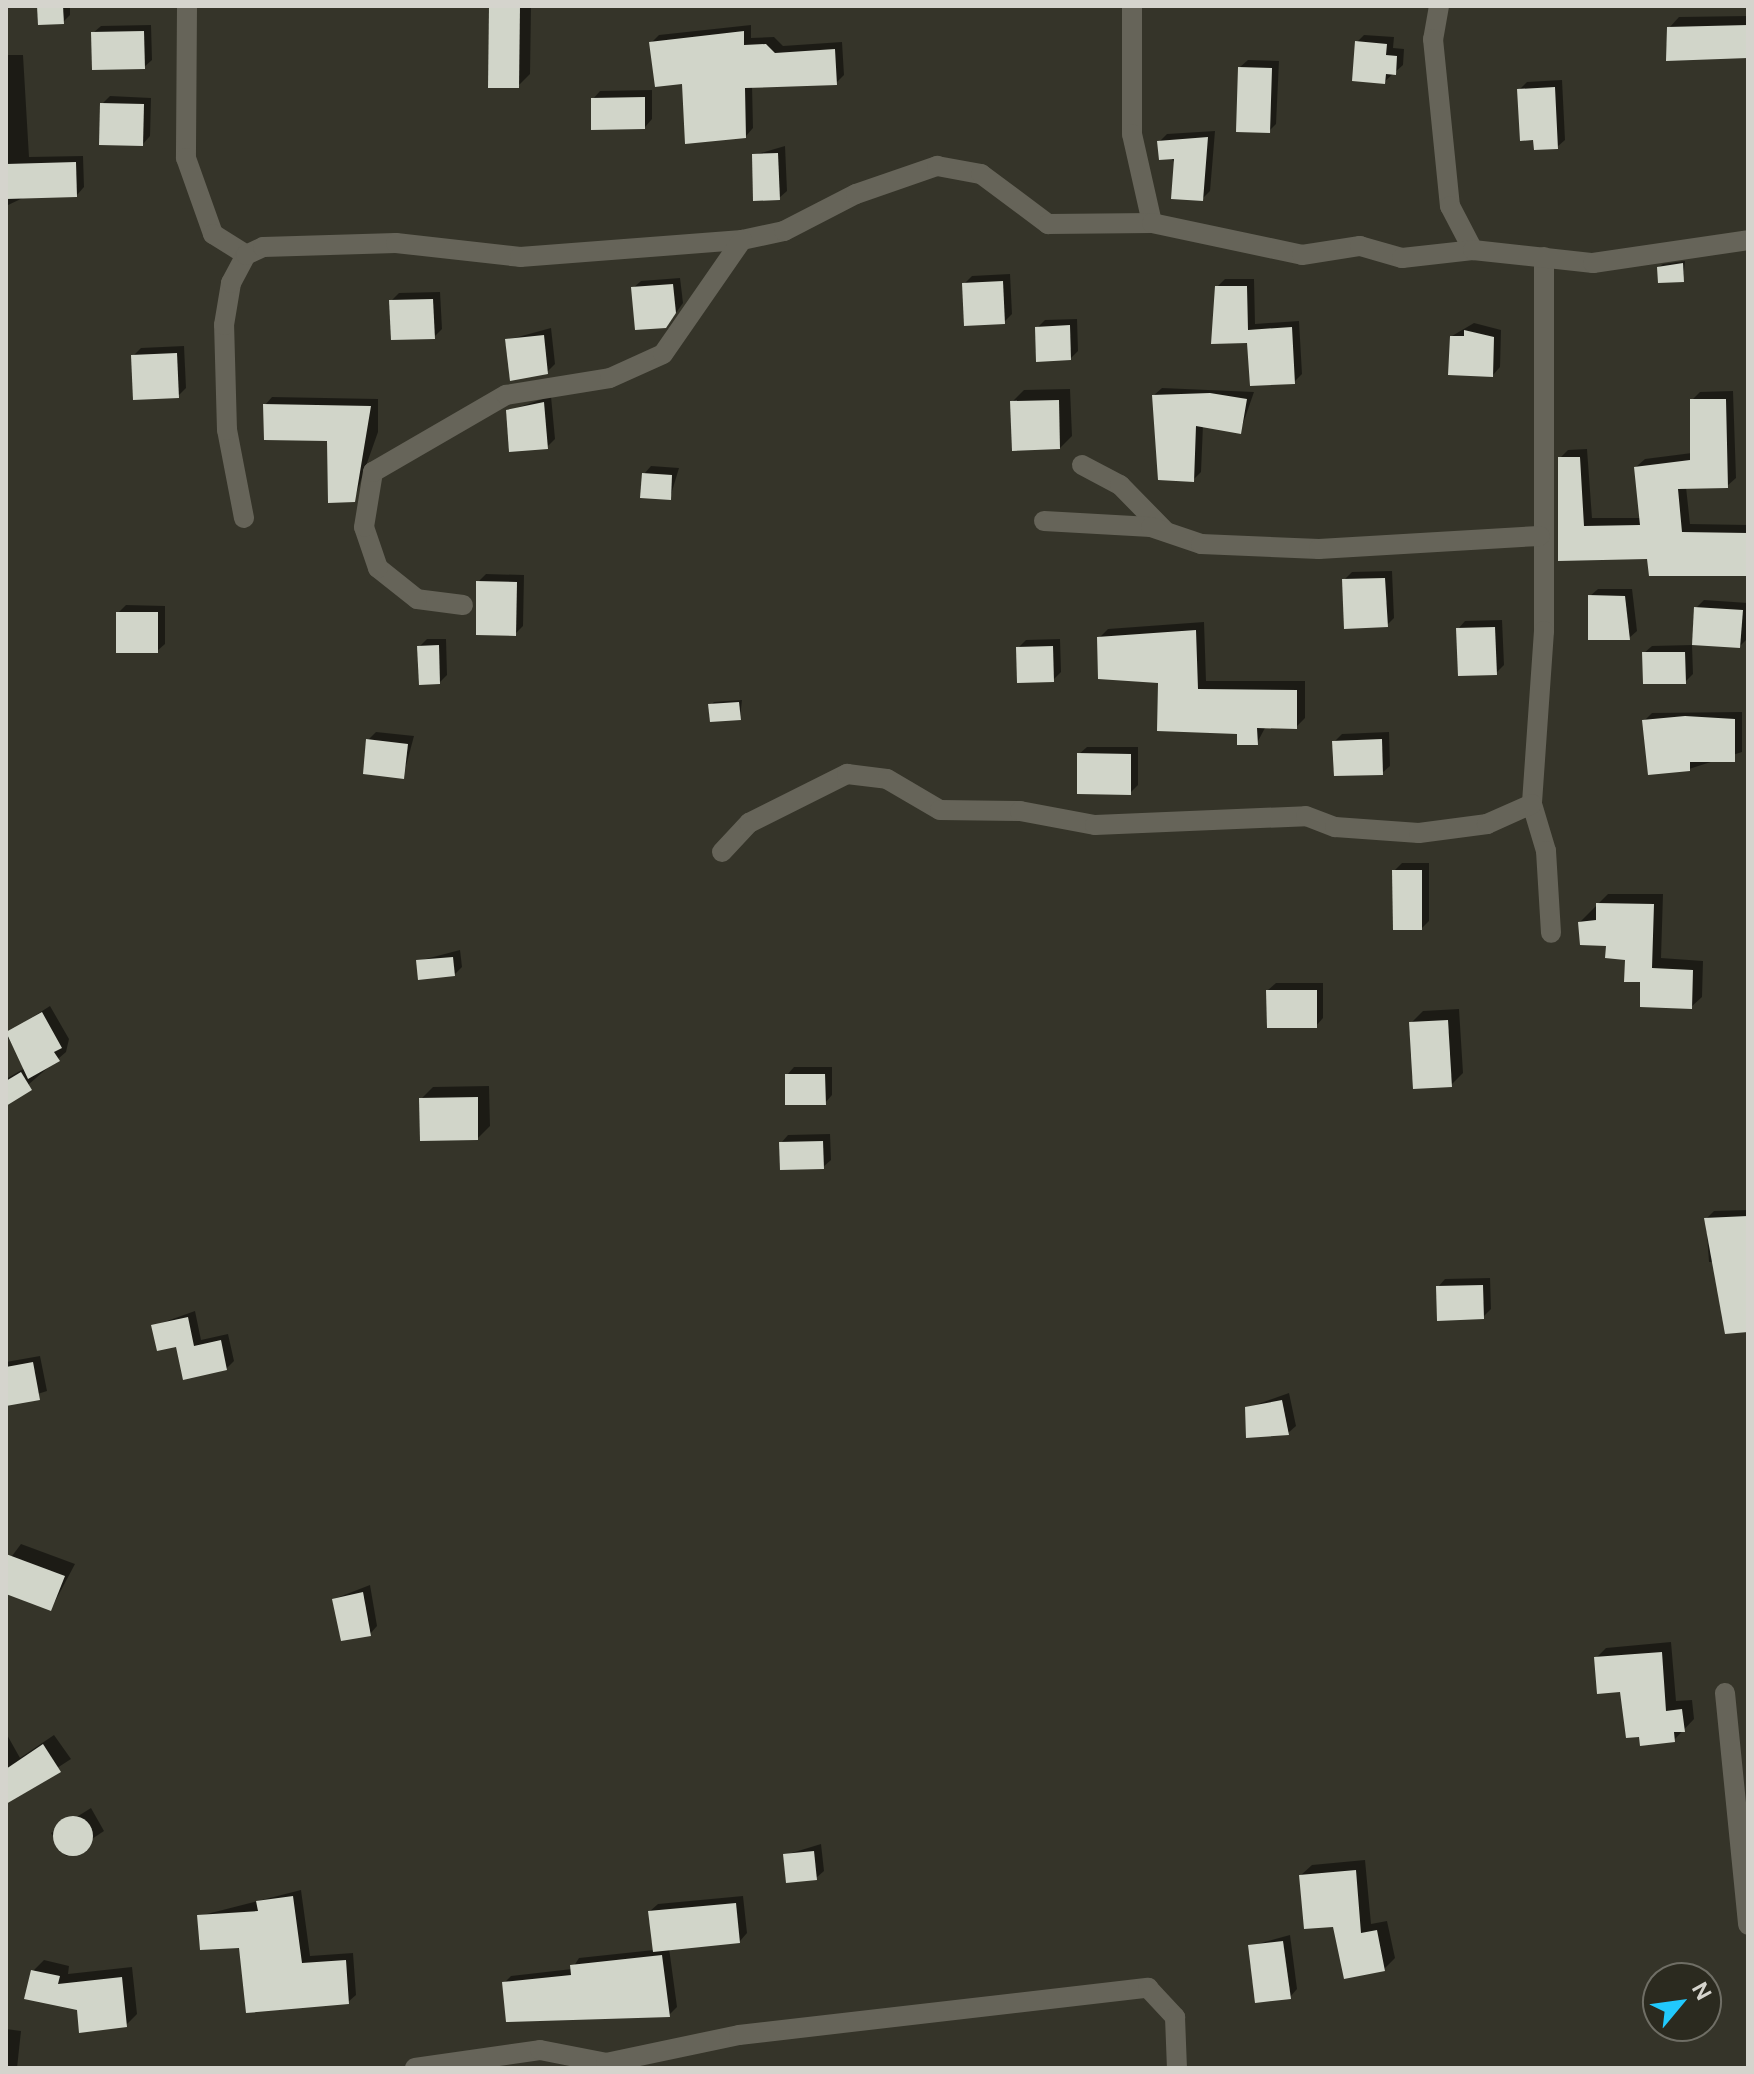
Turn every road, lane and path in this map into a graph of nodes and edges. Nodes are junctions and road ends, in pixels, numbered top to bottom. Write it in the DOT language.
graph roads {
  1 [pos="187,6"];
  2 [pos="1132,6"];
  3 [pos="1439,6"];
  4 [pos="1152,223"];
  5 [pos="742,240"];
  6 [pos="1748,240"];
  7 [pos="1473,250"];
  8 [pos="246,255"];
  9 [pos="1544,257"];
  10 [pos="1082,465"];
  11 [pos="244,518"];
  12 [pos="1044,521"];
  13 [pos="1164,530"];
  14 [pos="1540,536"];
  15 [pos="463,605"];
  16 [pos="1532,804"];
  17 [pos="722,852"];
  18 [pos="1551,933"];
  19 [pos="1725,1693"];
  20 [pos="1748,1925"];
  21 [pos="415,2068"];
  22 [pos="1177,2068"];
  1 -- 8 [label="street"];
  2 -- 4 [label="street"];
  3 -- 7 [label="street"];
  4 -- 5 [label="street"];
  4 -- 7 [label="street"];
  5 -- 8 [label="street"];
  5 -- 15 [label="street"];
  6 -- 9 [label="street"];
  7 -- 9 [label="street"];
  8 -- 11 [label="street"];
  9 -- 14 [label="street"];
  10 -- 13 [label="street"];
  12 -- 13 [label="street"];
  13 -- 14 [label="street"];
  14 -- 16 [label="street"];
  16 -- 17 [label="street"];
  16 -- 18 [label="street"];
  19 -- 20 [label="street"];
  21 -- 22 [label="street"];
}
